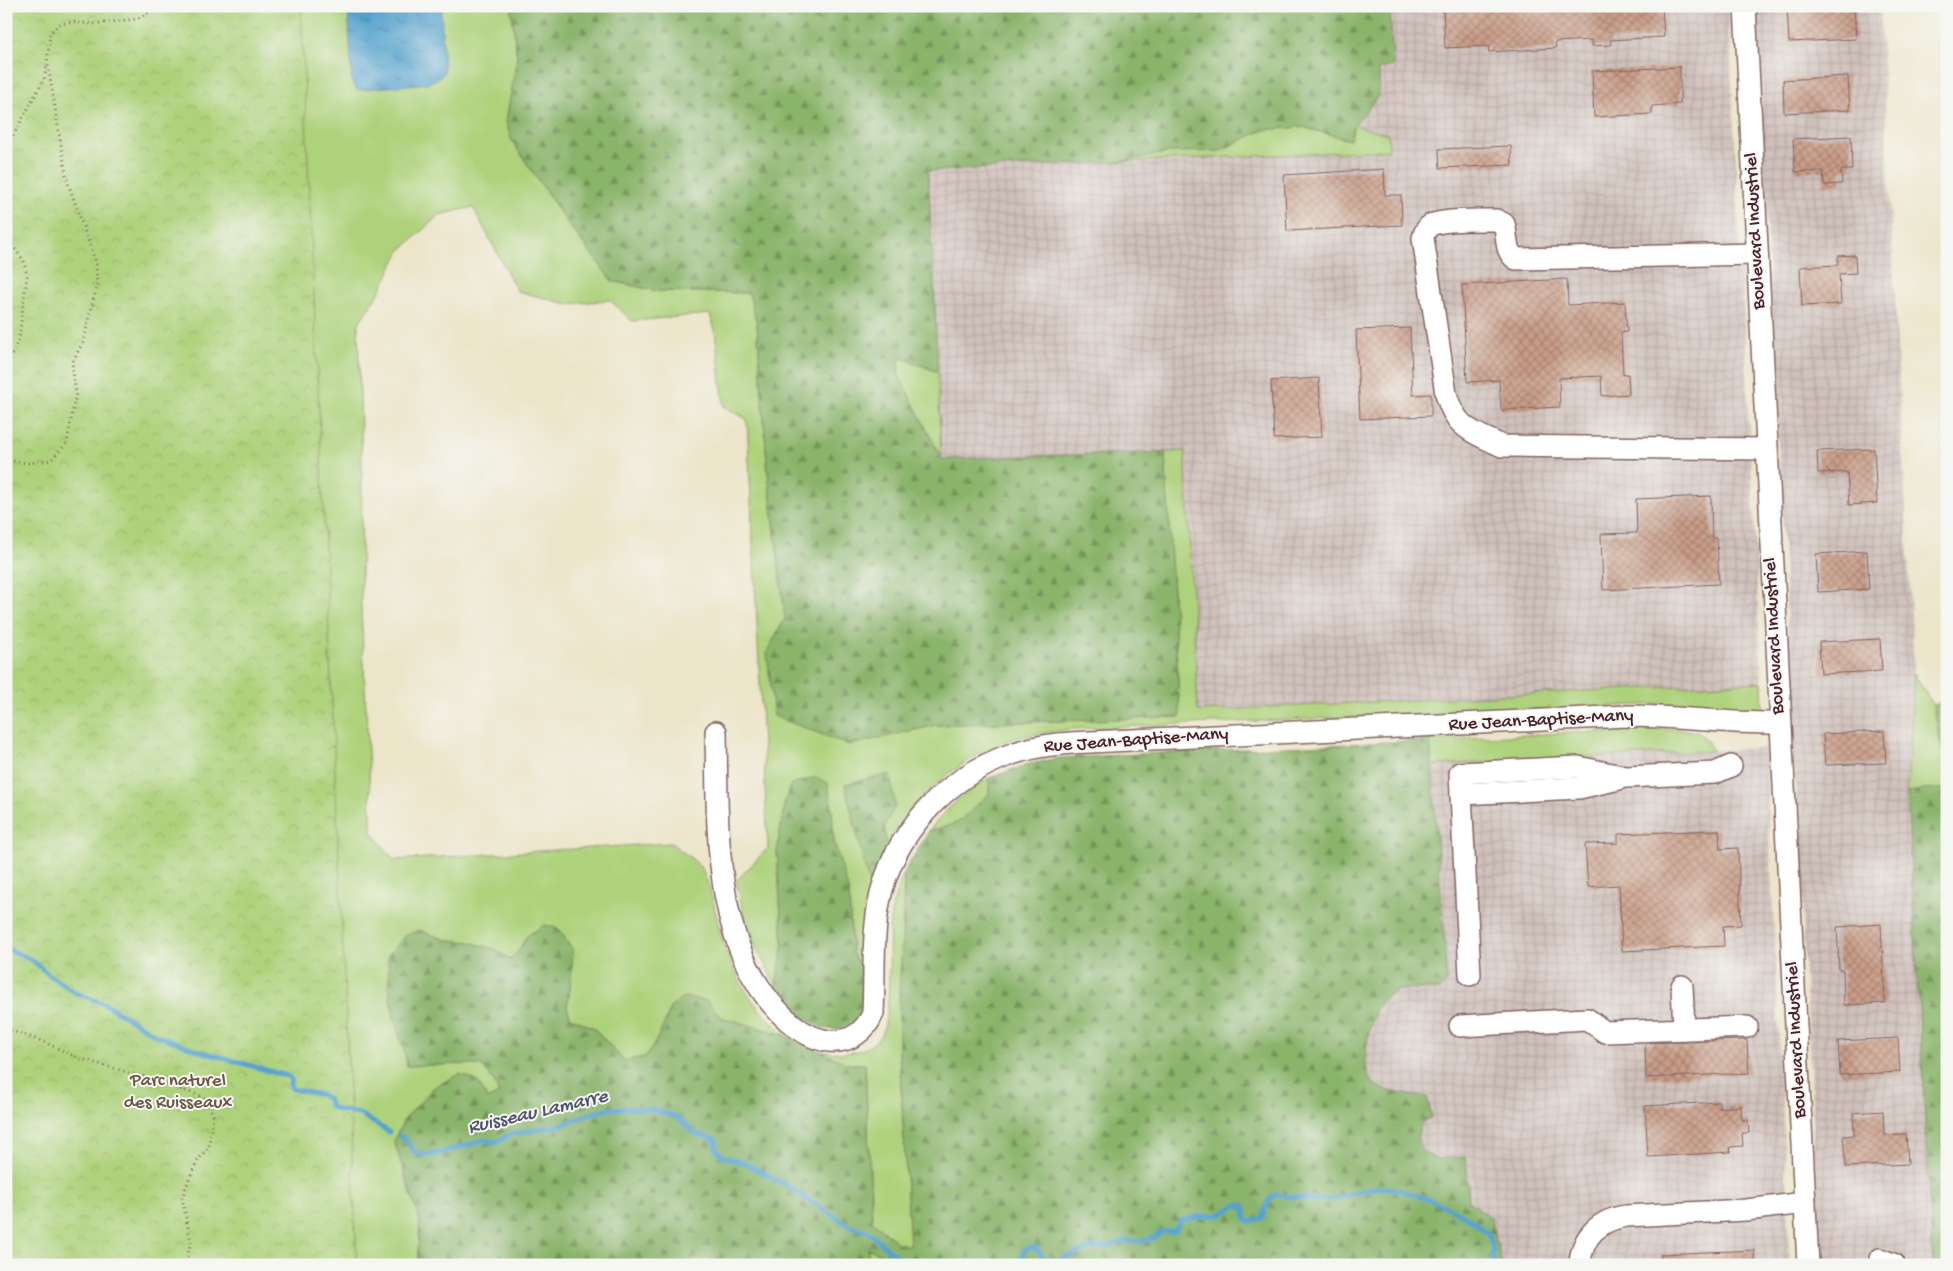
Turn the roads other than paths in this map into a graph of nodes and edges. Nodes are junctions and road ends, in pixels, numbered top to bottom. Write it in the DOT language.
graph roads {
  1 [pos="1745,6"];
  2 [pos="1757,254"];
  3 [pos="1766,449"];
  4 [pos="1780,723"];
  5 [pos="716,732"];
  6 [pos="1731,766"];
  7 [pos="1470,975"];
  8 [pos="1682,986"];
  9 [pos="1460,1026"];
  10 [pos="1747,1027"];
  11 [pos="1684,1029"];
  12 [pos="1805,1203"];
  13 [pos="1580,1265"];
  14 [pos="1808,1265"];
  1 -- 2 [label="street, Boulevard Industriel"];
  2 -- 3 [label="street, Boulevard Industriel"];
  2 -- 3 [label="street"];
  3 -- 4 [label="street, Boulevard Industriel"];
  4 -- 5 [label="street, Rue Jean-Baptise-Many"];
  4 -- 12 [label="street, Boulevard Industriel"];
  6 -- 7 [label="street"];
  8 -- 11 [label="street"];
  9 -- 11 [label="street"];
  10 -- 11 [label="street"];
  12 -- 13 [label="street"];
  12 -- 14 [label="street, Boulevard Industriel"];
}
